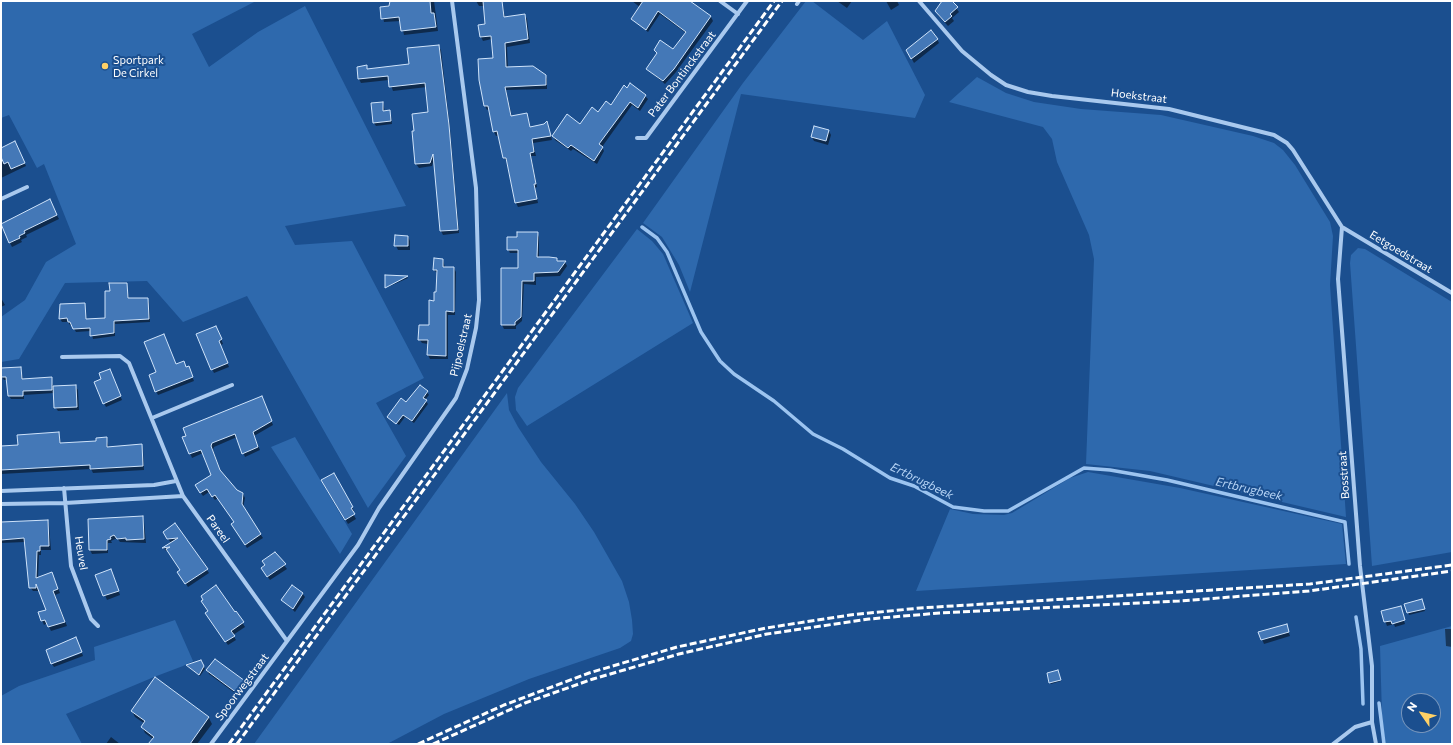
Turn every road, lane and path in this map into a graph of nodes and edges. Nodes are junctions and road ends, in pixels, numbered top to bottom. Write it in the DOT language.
graph roads {
  1 [pos="452,1"];
  2 [pos="720,1"];
  3 [pos="747,1"];
  4 [pos="919,1"];
  5 [pos="738,14"];
  6 [pos="637,138"];
  7 [pos="27,187"];
  8 [pos="1,199"];
  9 [pos="1342,227"];
  10 [pos="1452,293"];
  11 [pos="62,357"];
  12 [pos="232,386"];
  13 [pos="152,418"];
  14 [pos="176,481"];
  15 [pos="64,488"];
  16 [pos="1,491"];
  17 [pos="183,496"];
  18 [pos="65,503"];
  19 [pos="1,504"];
  20 [pos="98,626"];
  21 [pos="287,641"];
  22 [pos="1372,722"];
  23 [pos="211,744"];
  24 [pos="1333,744"];
  25 [pos="1376,744"];
  1 -- 21 [label="street, Pijpoelstraat"];
  2 -- 5 [label="street"];
  3 -- 5 [label="street, Pater Bontinckstraat"];
  4 -- 9 [label="street, Hoekstraat"];
  5 -- 6 [label="street, Pater Bontinckstraat"];
  7 -- 8 [label="street"];
  9 -- 10 [label="street, Eetgoedstraat"];
  9 -- 22 [label="street, Bosstraat"];
  11 -- 13 [label="street, Pareel"];
  12 -- 13 [label="street"];
  13 -- 14 [label="street, Pareel"];
  14 -- 15 [label="street"];
  14 -- 17 [label="street, Pareel"];
  15 -- 16 [label="street"];
  15 -- 18 [label="street, Heuvel"];
  17 -- 18 [label="street"];
  17 -- 21 [label="street, Pareel"];
  18 -- 19 [label="street"];
  18 -- 20 [label="street, Heuvel"];
  21 -- 23 [label="street, Spoorwegstraat"];
  22 -- 24 [label="street"];
  22 -- 25 [label="street, Bosstraat"];
}
